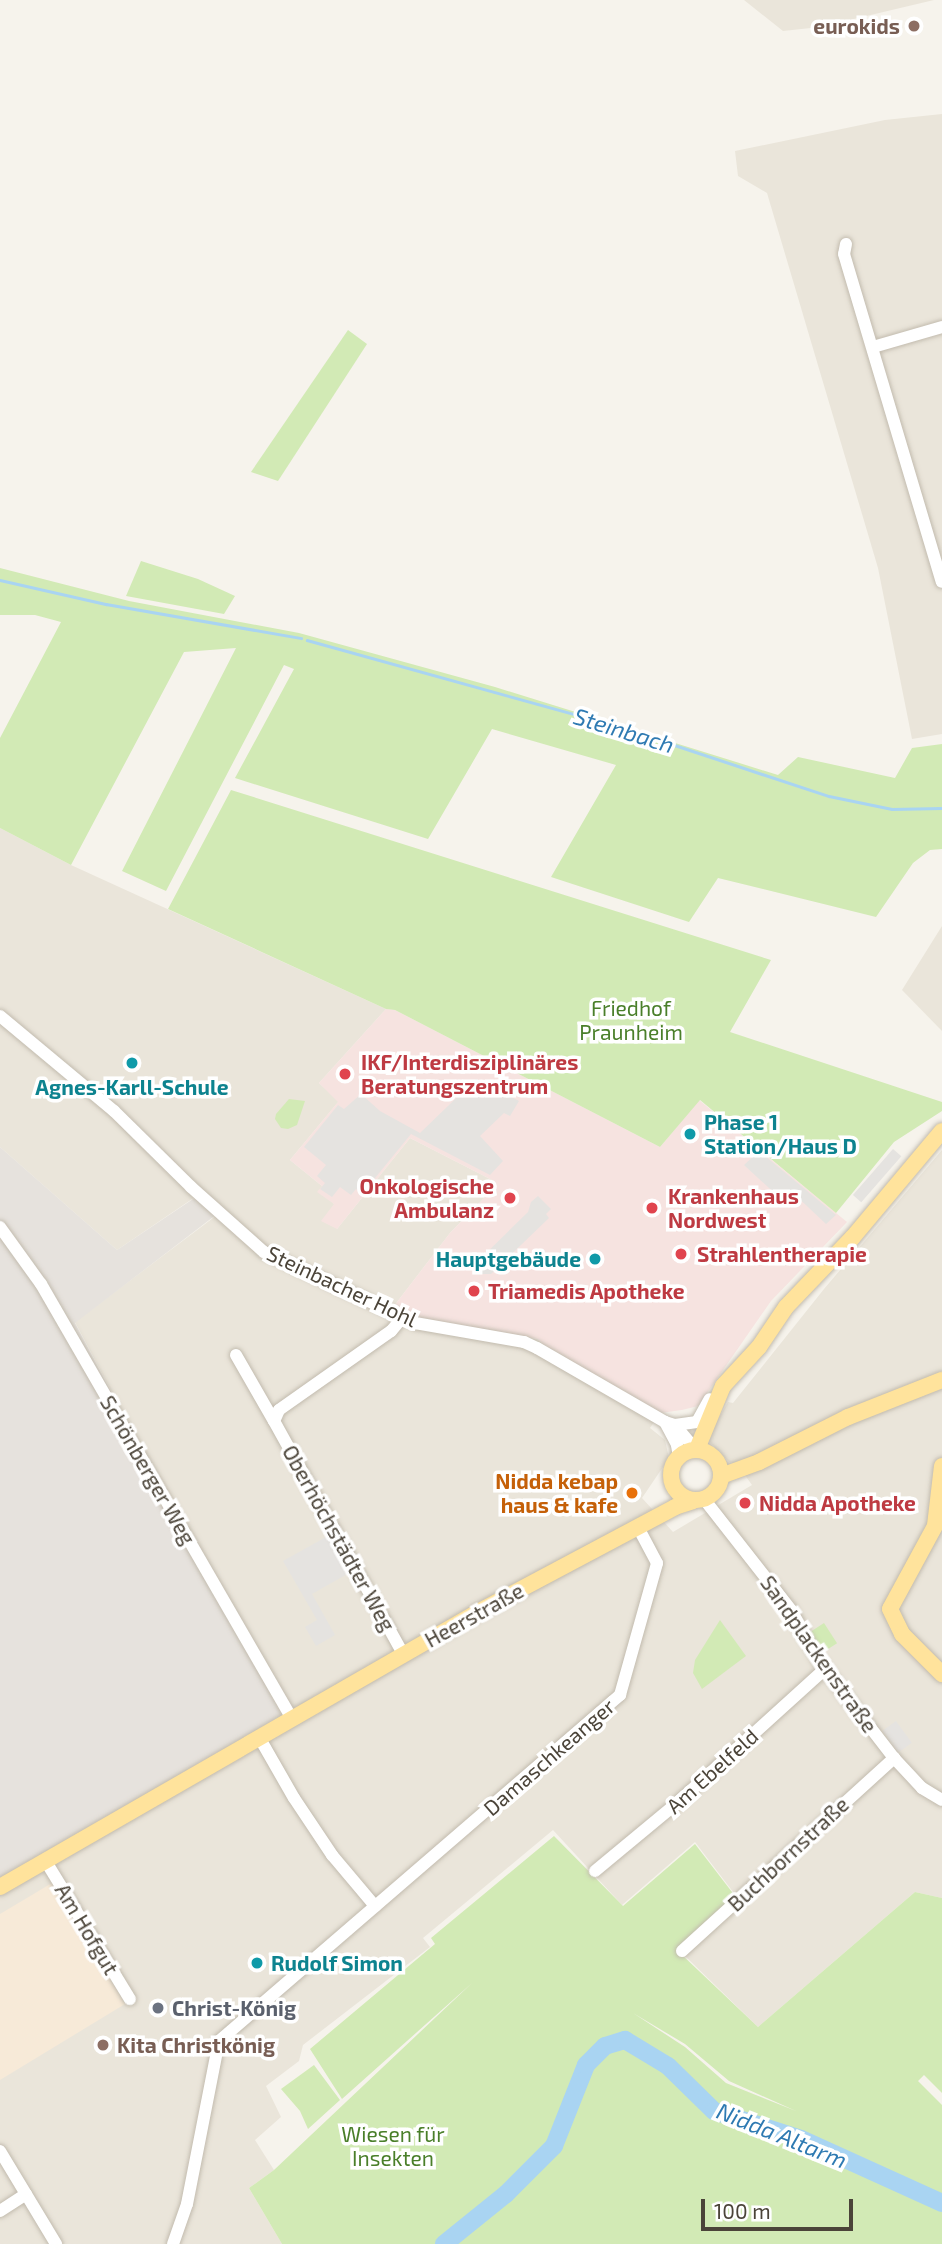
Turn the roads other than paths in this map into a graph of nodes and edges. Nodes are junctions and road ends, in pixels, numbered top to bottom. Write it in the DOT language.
graph roads {
  1 [pos="846,244"];
  2 [pos="942,327"];
  3 [pos="873,347"];
  4 [pos="942,581"];
  5 [pos="0,1016"];
  6 [pos="941,1133"];
  7 [pos="0,1227"];
  8 [pos="402,1318"];
  9 [pos="236,1355"];
  10 [pos="942,1380"];
  11 [pos="723,1386"];
  12 [pos="274,1422"];
  13 [pos="670,1423"];
  14 [pos="696,1449"];
  15 [pos="679,1457"];
  16 [pos="942,1466"];
  17 [pos="721,1476"];
  18 [pos="672,1487"];
  19 [pos="698,1500"];
  20 [pos="940,1514"];
  21 [pos="638,1528"];
  22 [pos="403,1654"];
  23 [pos="825,1669"];
  24 [pos="942,1674"];
  25 [pos="291,1717"];
  26 [pos="259,1737"];
  27 [pos="894,1758"];
  28 [pos="942,1800"];
  29 [pos="45,1860"];
  30 [pos="595,1871"];
  31 [pos="0,1887"];
  32 [pos="375,1906"];
  33 [pos="682,1951"];
  34 [pos="130,1999"];
  35 [pos="0,2151"];
  36 [pos="26,2194"];
  37 [pos="0,2211"];
  38 [pos="56,2244"];
  39 [pos="173,2244"];
  1 -- 3 [label="street"];
  2 -- 3 [label="street"];
  3 -- 4 [label="street"];
  5 -- 8 [label="street, Steinbacher Hohl"];
  6 -- 11 [label="main road"];
  7 -- 25 [label="street, Schönberger Weg"];
  8 -- 12 [label="street, Oberhöchstädter Weg"];
  8 -- 13 [label="street, Steinbacher Hohl"];
  9 -- 12 [label="street, Oberhöchstädter Weg"];
  10 -- 17 [label="main road"];
  11 -- 13 [label="street"];
  11 -- 14 [label="main road"];
  12 -- 22 [label="street, Oberhöchstädter Weg"];
  13 -- 14 [label="street, Steinbacher Hohl"];
  13 -- 15 [label="street"];
  14 -- 15 [label="main road"];
  14 -- 17 [label="main road"];
  15 -- 18 [label="main road"];
  16 -- 20 [label="main road"];
  17 -- 19 [label="main road"];
  18 -- 19 [label="main road"];
  18 -- 21 [label="main road"];
  19 -- 21 [label="main road, Heerstraße"];
  19 -- 23 [label="street, Sandplackenstraße"];
  20 -- 24 [label="main road"];
  21 -- 22 [label="main road, Heerstraße"];
  21 -- 32 [label="street, Damaschkeanger"];
  22 -- 25 [label="main road, Heerstraße"];
  23 -- 27 [label="street, Sandplackenstraße"];
  23 -- 30 [label="street, Am Ebelfeld"];
  25 -- 26 [label="main road, Heerstraße"];
  26 -- 29 [label="main road, Heerstraße"];
  26 -- 32 [label="street"];
  27 -- 28 [label="street, Sandplackenstraße"];
  27 -- 33 [label="street, Buchbornstraße"];
  29 -- 31 [label="main road, Heerstraße"];
  29 -- 34 [label="street, Am Hofgut"];
  32 -- 39 [label="street, Damaschkeanger"];
  35 -- 36 [label="street"];
  36 -- 37 [label="street"];
  36 -- 38 [label="street"];
}
